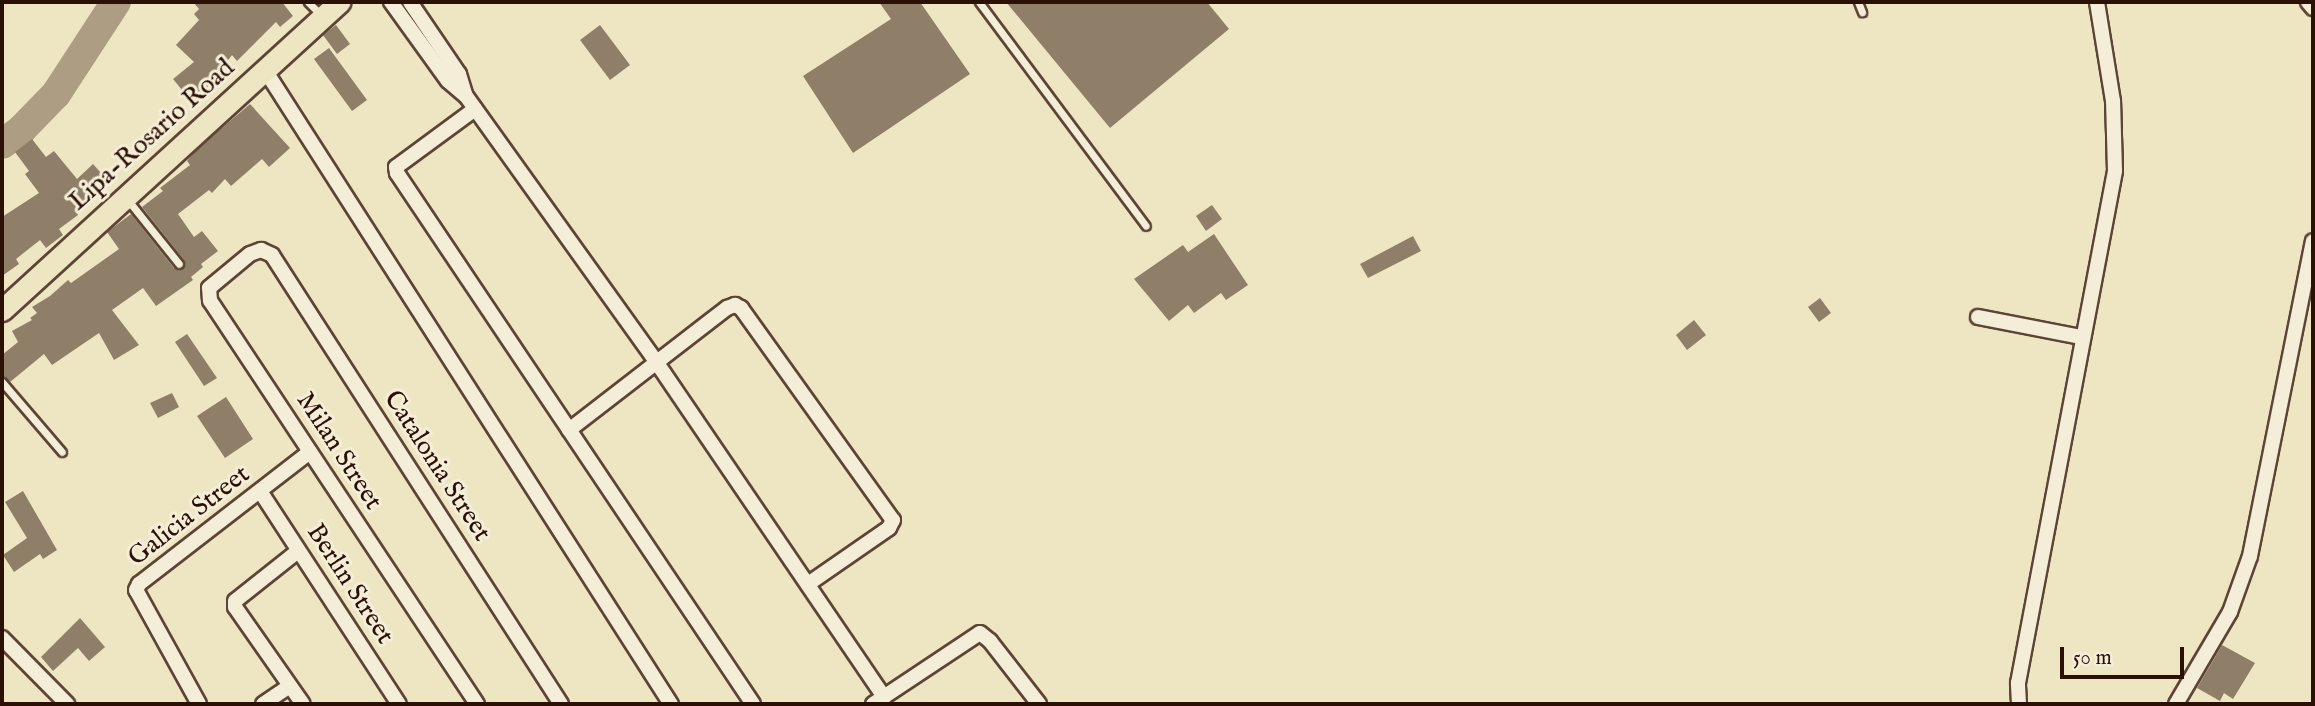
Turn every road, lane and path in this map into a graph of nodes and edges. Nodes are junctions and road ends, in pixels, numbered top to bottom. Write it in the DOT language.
graph roads {
  1 [pos="339,2"];
  2 [pos="391,2"];
  3 [pos="410,2"];
  4 [pos="979,2"];
  5 [pos="1858,2"];
  6 [pos="2097,2"];
  7 [pos="2308,2"];
  8 [pos="2313,8"];
  9 [pos="315,9"];
  10 [pos="1862,12"];
  11 [pos="265,70"];
  12 [pos="466,96"];
  13 [pos="475,109"];
  14 [pos="125,198"];
  15 [pos="1146,226"];
  16 [pos="2313,241"];
  17 [pos="272,255"];
  18 [pos="179,264"];
  19 [pos="2,310"];
  20 [pos="1978,317"];
  21 [pos="2081,337"];
  22 [pos="657,363"];
  23 [pos="2,382"];
  24 [pos="569,430"];
  25 [pos="62,452"];
  26 [pos="310,452"];
  27 [pos="260,491"];
  28 [pos="298,551"];
  29 [pos="808,584"];
  30 [pos="2,638"];
  31 [pos="290,685"];
  32 [pos="879,700"];
  33 [pos="394,703"];
  34 [pos="67,704"];
  35 [pos="199,704"];
  36 [pos="263,704"];
  37 [pos="303,704"];
  38 [pos="478,704"];
  39 [pos="561,704"];
  40 [pos="671,704"];
  41 [pos="753,704"];
  42 [pos="1039,704"];
  43 [pos="2020,704"];
  44 [pos="2176,704"];
  1 -- 9 [label="main road, Lipa-Rosario Road"];
  2 -- 12 [label="street"];
  3 -- 12 [label="street"];
  4 -- 15 [label="lane"];
  5 -- 10 [label="lane"];
  6 -- 21 [label="street"];
  7 -- 8 [label="street"];
  9 -- 11 [label="main road, Lipa-Rosario Road"];
  11 -- 14 [label="main road, Lipa-Rosario Road"];
  11 -- 40 [label="street"];
  12 -- 13 [label="street"];
  13 -- 22 [label="street"];
  13 -- 24 [label="street"];
  14 -- 18 [label="lane"];
  14 -- 19 [label="main road, Lipa-Rosario Road"];
  16 -- 44 [label="street"];
  17 -- 26 [label="street, Milan Street"];
  17 -- 39 [label="street, Catalonia Street"];
  20 -- 21 [label="street"];
  21 -- 43 [label="street"];
  22 -- 24 [label="street"];
  22 -- 29 [label="street"];
  22 -- 29 [label="street"];
  23 -- 25 [label="lane"];
  24 -- 41 [label="street"];
  26 -- 27 [label="street, Galicia Street"];
  26 -- 38 [label="street, Milan Street"];
  27 -- 28 [label="street, Berlin Street"];
  27 -- 35 [label="street, Galicia Street"];
  28 -- 31 [label="street"];
  28 -- 33 [label="street, Berlin Street"];
  29 -- 32 [label="street"];
  30 -- 34 [label="street"];
  31 -- 36 [label="street"];
  31 -- 37 [label="street"];
  32 -- 42 [label="street"];
}
